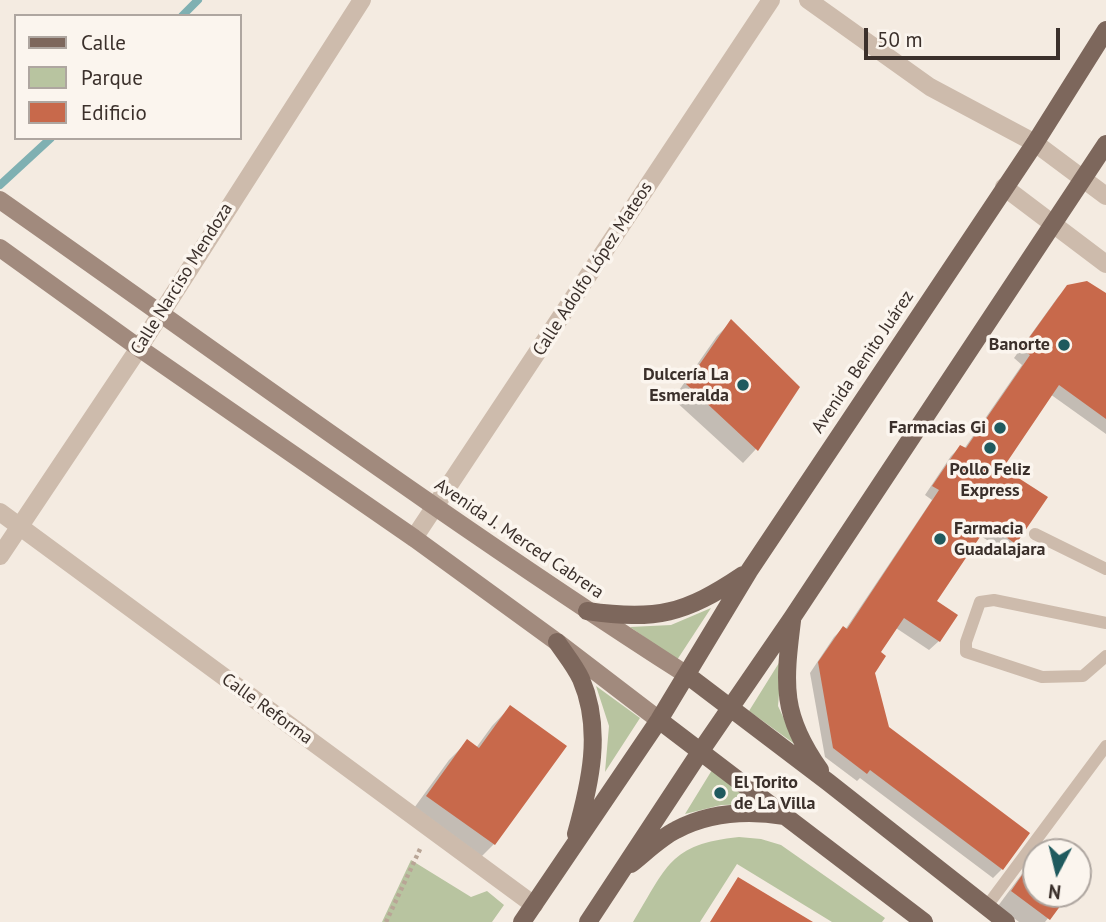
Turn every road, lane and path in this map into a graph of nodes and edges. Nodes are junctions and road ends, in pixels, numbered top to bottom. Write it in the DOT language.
graph roads {
  1 [pos="362,0"];
  2 [pos="771,0"];
  3 [pos="808,0"];
  4 [pos="1106,30"];
  5 [pos="1035,142"];
  6 [pos="1106,144"];
  7 [pos="1083,179"];
  8 [pos="1004,187"];
  9 [pos="1106,196"];
  10 [pos="0,200"];
  11 [pos="1052,224"];
  12 [pos="0,248"];
  13 [pos="1106,264"];
  14 [pos="160,312"];
  15 [pos="139,348"];
  16 [pos="436,507"];
  17 [pos="0,512"];
  18 [pos="20,527"];
  19 [pos="1035,534"];
  20 [pos="414,538"];
  21 [pos="0,556"];
  22 [pos="1106,569"];
  23 [pos="749,571"];
  24 [pos="587,611"];
  25 [pos="792,618"];
  26 [pos="1106,623"];
  27 [pos="557,642"];
  28 [pos="1106,656"];
  29 [pos="687,675"];
  30 [pos="729,709"];
  31 [pos="659,720"];
  32 [pos="1106,746"];
  33 [pos="699,752"];
  34 [pos="828,782"];
  35 [pos="789,817"];
  36 [pos="429,828"];
  37 [pos="572,850"];
  38 [pos="617,875"];
  39 [pos="534,905"];
  40 [pos="987,906"];
  41 [pos="386,922"];
  42 [pos="522,922"];
  43 [pos="588,922"];
  44 [pos="924,922"];
  45 [pos="1006,922"];
  1 -- 14 [label="street, Calle Narciso Mendoza"];
  2 -- 16 [label="street, Calle Adolfo López Mateos"];
  3 -- 5 [label="street"];
  4 -- 5 [label="main road, Avenida Benito Juárez"];
  5 -- 7 [label="street"];
  5 -- 8 [label="main road, Avenida Benito Juárez"];
  6 -- 7 [label="main road"];
  7 -- 9 [label="street"];
  7 -- 11 [label="main road"];
  8 -- 11 [label="street"];
  8 -- 23 [label="main road, Avenida Benito Juárez"];
  10 -- 14 [label="main road, Avenida J. Merced Cabrera"];
  11 -- 13 [label="street"];
  11 -- 25 [label="main road"];
  12 -- 15 [label="main road"];
  14 -- 15 [label="street, Calle Narciso Mendoza"];
  14 -- 16 [label="main road, Avenida J. Merced Cabrera"];
  15 -- 18 [label="street, Calle Narciso Mendoza"];
  15 -- 20 [label="main road"];
  16 -- 20 [label="street, Calle Adolfo López Mateos"];
  16 -- 24 [label="main road, Avenida J. Merced Cabrera"];
  17 -- 18 [label="street, Calle Reforma"];
  18 -- 21 [label="street, Calle Narciso Mendoza"];
  18 -- 36 [label="street, Calle Reforma"];
  19 -- 22 [label="lane"];
  20 -- 27 [label="main road"];
  23 -- 24 [label="main road"];
  23 -- 29 [label="main road, Avenida Benito Juárez"];
  24 -- 29 [label="main road, Avenida J. Merced Cabrera"];
  25 -- 30 [label="main road"];
  25 -- 34 [label="main road"];
  26 -- 28 [label="lane"];
  27 -- 31 [label="main road"];
  27 -- 37 [label="main road"];
  29 -- 30 [label="main road, Avenida J. Merced Cabrera"];
  29 -- 31 [label="main road, Avenida Benito Juárez"];
  30 -- 33 [label="main road"];
  30 -- 34 [label="main road, Avenida J. Merced Cabrera"];
  31 -- 33 [label="main road"];
  31 -- 37 [label="main road, Avenida Benito Juárez"];
  32 -- 40 [label="lane"];
  33 -- 35 [label="main road"];
  33 -- 38 [label="main road"];
  34 -- 40 [label="main road, Avenida J. Merced Cabrera"];
  35 -- 38 [label="main road"];
  35 -- 44 [label="main road"];
  36 -- 39 [label="street, Calle Reforma"];
  36 -- 41 [label="path"];
  37 -- 39 [label="main road, Avenida Benito Juárez"];
  38 -- 43 [label="main road"];
  39 -- 42 [label="main road, Avenida Benito Juárez"];
  40 -- 45 [label="main road, Avenida J. Merced Cabrera"];
}
